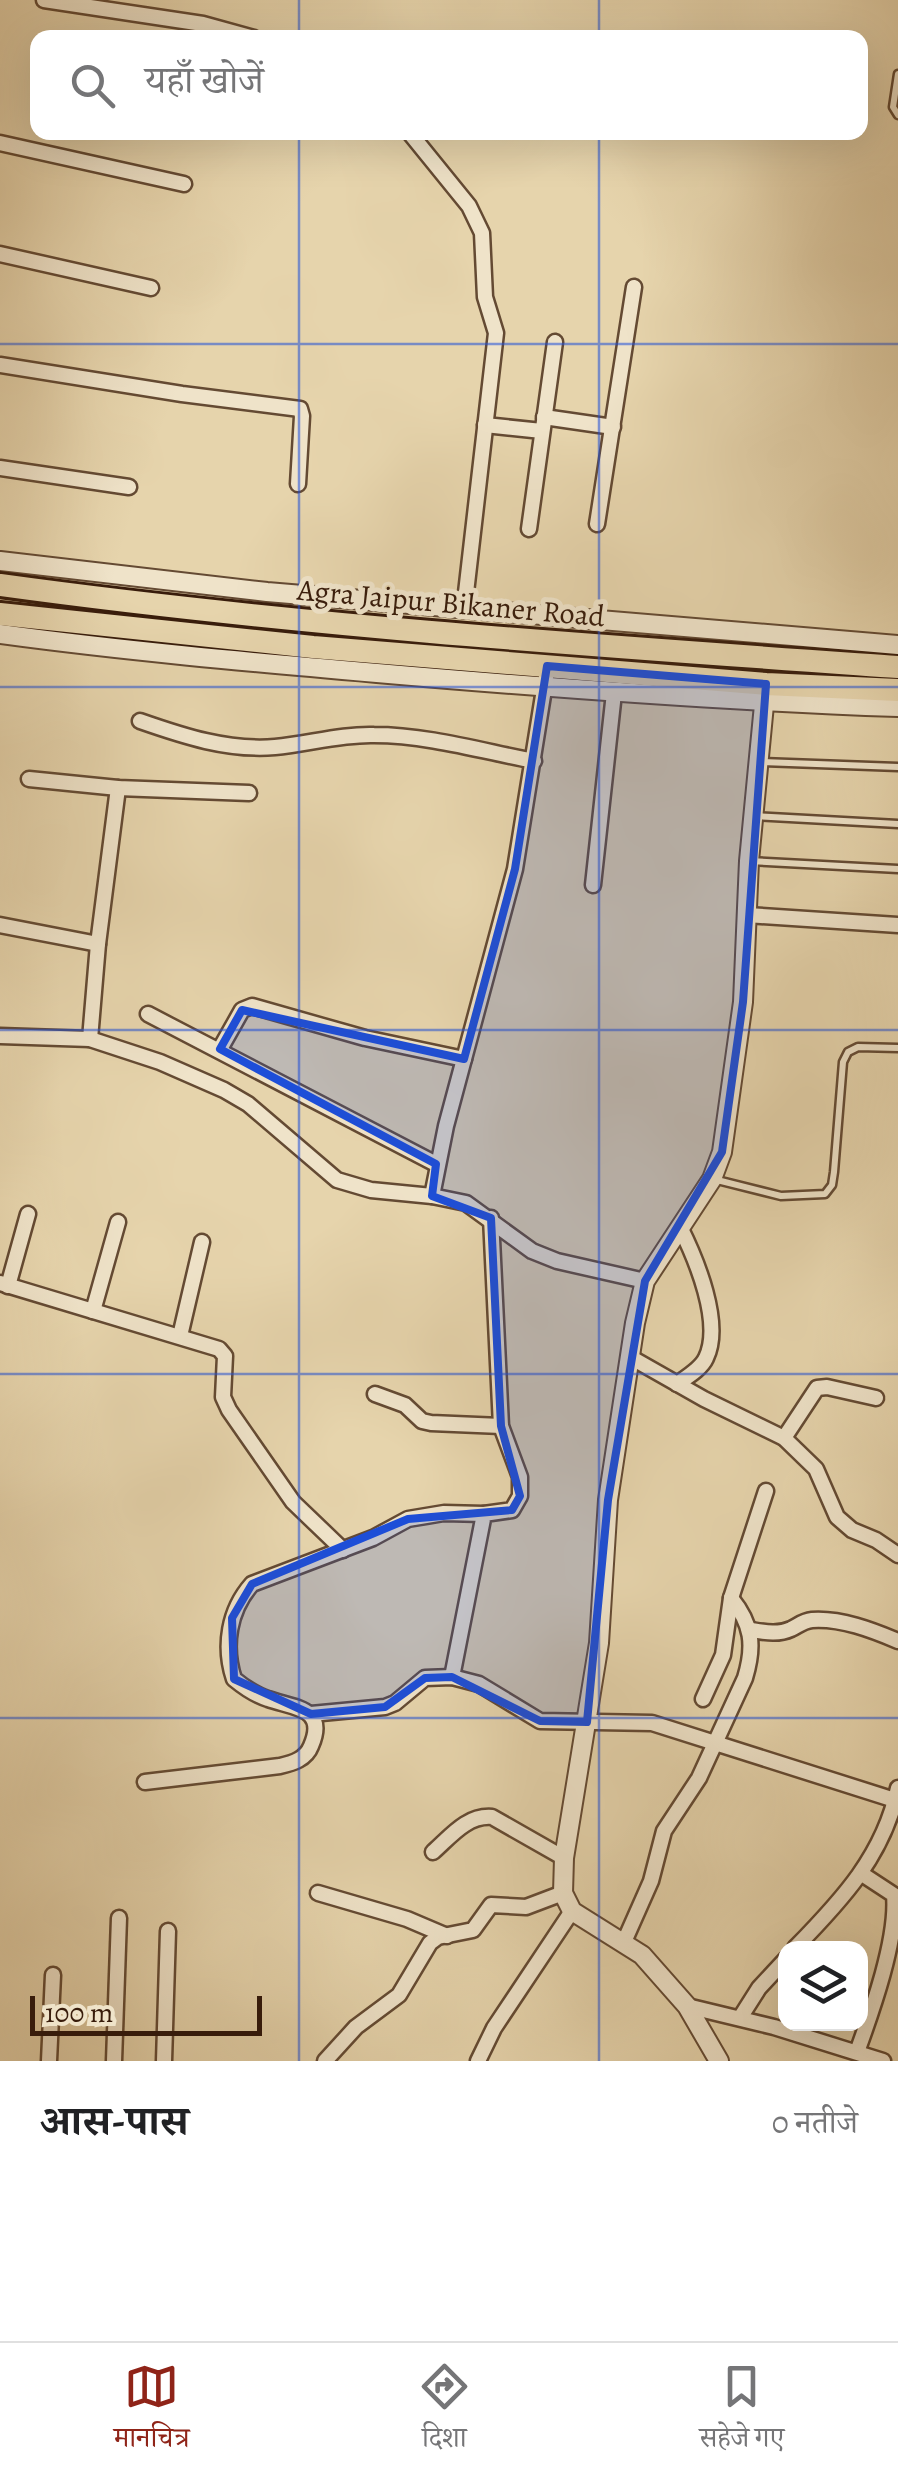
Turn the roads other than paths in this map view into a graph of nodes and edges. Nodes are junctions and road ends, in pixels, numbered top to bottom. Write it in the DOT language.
graph roads {
  1 [pos="44,0"];
  2 [pos="132,6"];
  3 [pos="225,30"];
  4 [pos="898,74"];
  5 [pos="898,115"];
  6 [pos="415,140"];
  7 [pos="0,143"];
  8 [pos="184,184"];
  9 [pos="0,254"];
  10 [pos="634,287"];
  11 [pos="152,288"];
  12 [pos="555,342"];
  13 [pos="0,365"];
  14 [pos="543,424"];
  15 [pos="486,425"];
  16 [pos="614,427"];
  17 [pos="0,468"];
  18 [pos="298,484"];
  19 [pos="128,487"];
  20 [pos="597,524"];
  21 [pos="528,529"];
  22 [pos="0,561"];
  23 [pos="0,586"];
  24 [pos="464,610"];
  25 [pos="0,614"];
  26 [pos="0,634"];
  27 [pos="898,646"];
  28 [pos="898,667"];
  29 [pos="546,677"];
  30 [pos="898,690"];
  31 [pos="614,693"];
  32 [pos="766,694"];
  33 [pos="898,707"];
  34 [pos="140,721"];
  35 [pos="534,761"];
  36 [pos="759,762"];
  37 [pos="898,767"];
  38 [pos="29,779"];
  39 [pos="118,788"];
  40 [pos="250,794"];
  41 [pos="752,816"];
  42 [pos="898,824"];
  43 [pos="749,861"];
  44 [pos="898,869"];
  45 [pos="593,885"];
  46 [pos="747,915"];
  47 [pos="0,925"];
  48 [pos="898,925"];
  49 [pos="98,944"];
  50 [pos="148,1014"];
  51 [pos="0,1036"];
  52 [pos="90,1039"];
  53 [pos="898,1048"];
  54 [pos="220,1049"];
  55 [pos="464,1059"];
  56 [pos="436,1164"];
  57 [pos="712,1179"];
  58 [pos="432,1196"];
  59 [pos="28,1214"];
  60 [pos="491,1218"];
  61 [pos="118,1222"];
  62 [pos="680,1227"];
  63 [pos="202,1242"];
  64 [pos="645,1281"];
  65 [pos="4,1285"];
  66 [pos="93,1311"];
  67 [pos="180,1336"];
  68 [pos="630,1358"];
  69 [pos="677,1384"];
  70 [pos="374,1394"];
  71 [pos="876,1398"];
  72 [pos="501,1426"];
  73 [pos="784,1438"];
  74 [pos="766,1491"];
  75 [pos="484,1514"];
  76 [pos="343,1550"];
  77 [pos="898,1555"];
  78 [pos="731,1598"];
  79 [pos="751,1630"];
  80 [pos="898,1641"];
  81 [pos="452,1678"];
  82 [pos="702,1699"];
  83 [pos="311,1714"];
  84 [pos="587,1722"];
  85 [pos="716,1743"];
  86 [pos="146,1782"];
  87 [pos="897,1796"];
  88 [pos="433,1852"];
  89 [pos="564,1858"];
  90 [pos="862,1874"];
  91 [pos="318,1893"];
  92 [pos="568,1902"];
  93 [pos="119,1918"];
  94 [pos="168,1931"];
  95 [pos="448,1936"];
  96 [pos="802,1941"];
  97 [pos="624,1942"];
  98 [pos="778,1968"];
  99 [pos="54,1975"];
  100 [pos="687,2006"];
  101 [pos="740,2018"];
  102 [pos="857,2052"];
  103 [pos="49,2061"];
  104 [pos="114,2061"];
  105 [pos="164,2061"];
  106 [pos="325,2061"];
  107 [pos="478,2061"];
  108 [pos="719,2061"];
  109 [pos="883,2061"];
  1 -- 2 [label="street"];
  2 -- 3 [label="street"];
  4 -- 5 [label="lane"];
  6 -- 15 [label="street"];
  7 -- 8 [label="street"];
  9 -- 11 [label="street"];
  10 -- 16 [label="street"];
  12 -- 14 [label="street"];
  13 -- 18 [label="street"];
  14 -- 15 [label="street"];
  14 -- 16 [label="street"];
  14 -- 21 [label="street"];
  15 -- 24 [label="street"];
  16 -- 20 [label="street"];
  17 -- 19 [label="street"];
  22 -- 24 [label="street"];
  23 -- 28 [label="highway, Agra Jaipur Bikaner Road"];
  24 -- 27 [label="street"];
  25 -- 29 [label="highway, Agra Jaipur Bikaner Road"];
  26 -- 29 [label="street"];
  29 -- 31 [label="street"];
  29 -- 32 [label="highway, Agra Jaipur Bikaner Road"];
  29 -- 35 [label="street"];
  30 -- 32 [label="highway, Agra Jaipur Bikaner Road"];
  31 -- 32 [label="street"];
  31 -- 45 [label="street"];
  32 -- 33 [label="street"];
  32 -- 36 [label="street"];
  34 -- 35 [label="street"];
  35 -- 55 [label="street"];
  36 -- 37 [label="lane"];
  36 -- 41 [label="street"];
  38 -- 39 [label="street"];
  39 -- 40 [label="street"];
  39 -- 49 [label="street"];
  41 -- 42 [label="lane"];
  41 -- 43 [label="street"];
  43 -- 44 [label="lane"];
  43 -- 46 [label="street"];
  46 -- 48 [label="street"];
  46 -- 57 [label="street"];
  47 -- 49 [label="street"];
  49 -- 52 [label="street"];
  50 -- 54 [label="street"];
  51 -- 52 [label="street"];
  52 -- 58 [label="street"];
  53 -- 57 [label="lane"];
  54 -- 55 [label="street"];
  54 -- 56 [label="street"];
  55 -- 56 [label="street"];
  56 -- 58 [label="street"];
  57 -- 62 [label="street"];
  58 -- 60 [label="street"];
  59 -- 65 [label="street"];
  60 -- 64 [label="street"];
  60 -- 72 [label="street"];
  61 -- 66 [label="street"];
  62 -- 64 [label="street"];
  62 -- 69 [label="street"];
  63 -- 67 [label="street"];
  64 -- 68 [label="street"];
  65 -- 66 [label="street"];
  66 -- 67 [label="street"];
  67 -- 76 [label="street"];
  68 -- 69 [label="street"];
  68 -- 84 [label="street"];
  69 -- 73 [label="street"];
  70 -- 72 [label="street"];
  71 -- 73 [label="street"];
  72 -- 75 [label="street"];
  73 -- 77 [label="street"];
  74 -- 78 [label="street"];
  75 -- 76 [label="street"];
  75 -- 81 [label="street"];
  76 -- 83 [label="street"];
  78 -- 79 [label="street"];
  78 -- 82 [label="street"];
  79 -- 80 [label="street"];
  79 -- 85 [label="street"];
  81 -- 83 [label="street"];
  81 -- 84 [label="street"];
  83 -- 86 [label="street"];
  84 -- 85 [label="street"];
  84 -- 89 [label="street"];
  85 -- 87 [label="street"];
  85 -- 97 [label="street"];
  87 -- 90 [label="street"];
  88 -- 89 [label="street"];
  89 -- 92 [label="street"];
  90 -- 96 [label="street"];
  90 -- 102 [label="street"];
  91 -- 95 [label="street"];
  92 -- 95 [label="street"];
  92 -- 97 [label="street"];
  92 -- 107 [label="street"];
  93 -- 104 [label="street"];
  94 -- 105 [label="street"];
  95 -- 106 [label="street"];
  97 -- 100 [label="street"];
  98 -- 101 [label="street"];
  99 -- 103 [label="street"];
  100 -- 101 [label="street"];
  100 -- 108 [label="street"];
  101 -- 102 [label="street"];
  102 -- 109 [label="street"];
}
